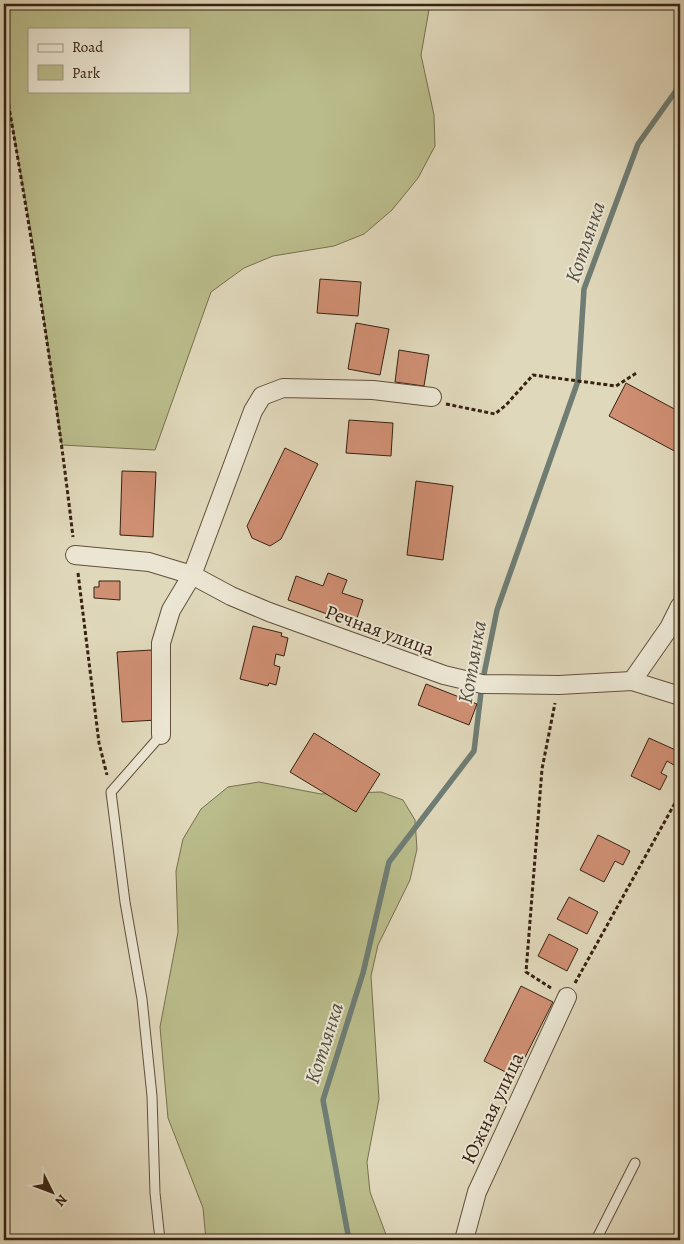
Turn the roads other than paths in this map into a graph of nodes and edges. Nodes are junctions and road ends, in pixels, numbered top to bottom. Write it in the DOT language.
graph roads {
  1 [pos="432,397"];
  2 [pos="75,555"];
  3 [pos="192,575"];
  4 [pos="680,606"];
  5 [pos="632,681"];
  6 [pos="680,696"];
  7 [pos="161,735"];
  8 [pos="567,997"];
  9 [pos="635,1163"];
  10 [pos="160,1240"];
  11 [pos="464,1240"];
  12 [pos="596,1240"];
  1 -- 3 [label="street"];
  2 -- 3 [label="street, Речная улица"];
  3 -- 5 [label="street, Речная улица"];
  3 -- 7 [label="street"];
  4 -- 5 [label="street"];
  5 -- 6 [label="street, Речная улица"];
  7 -- 10 [label="lane"];
  8 -- 11 [label="street, Южная улица"];
  9 -- 12 [label="lane"];
}
